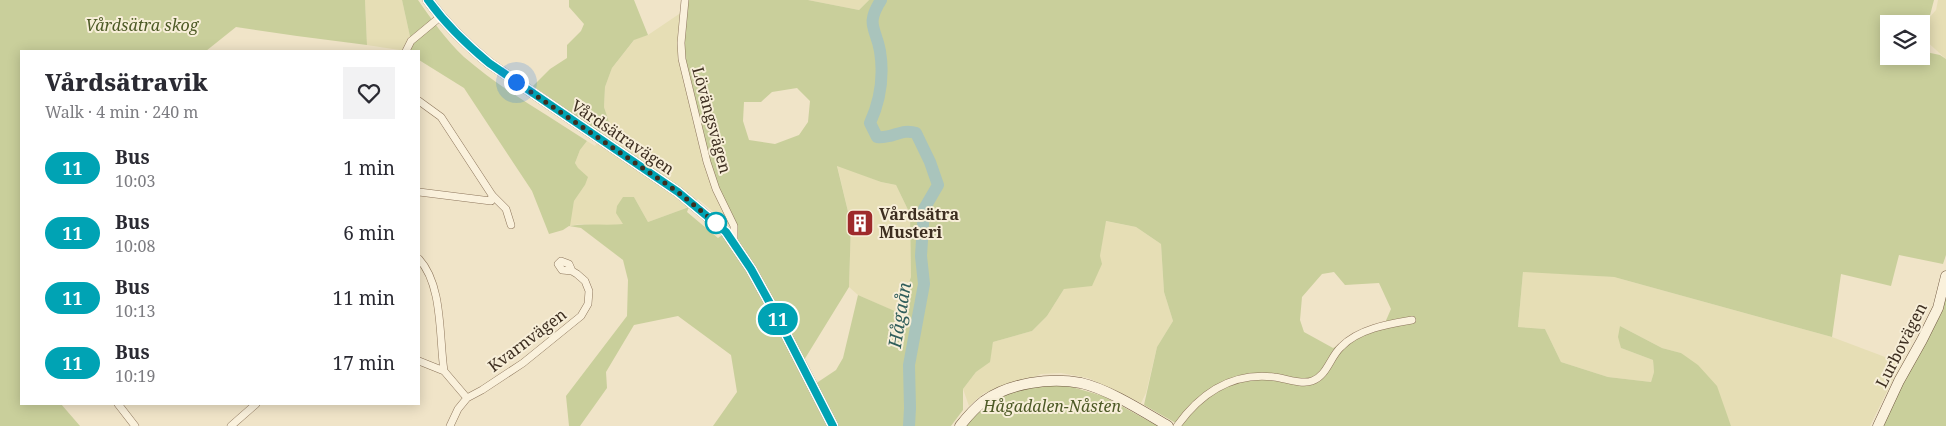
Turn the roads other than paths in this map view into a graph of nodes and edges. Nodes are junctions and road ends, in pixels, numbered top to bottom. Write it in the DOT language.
graph roads {
  1 [pos="428,0"];
  2 [pos="685,0"];
  3 [pos="440,17"];
  4 [pos="406,50"];
  5 [pos="420,102"];
  6 [pos="420,192"];
  7 [pos="492,195"];
  8 [pos="511,225"];
  9 [pos="734,242"];
  10 [pos="420,261"];
  11 [pos="572,271"];
  12 [pos="1946,276"];
  13 [pos="1412,320"];
  14 [pos="420,361"];
  15 [pos="444,370"];
  16 [pos="467,398"];
  17 [pos="119,405"];
  18 [pos="255,405"];
  19 [pos="135,426"];
  20 [pos="230,426"];
  21 [pos="450,426"];
  22 [pos="833,426"];
  23 [pos="960,426"];
  24 [pos="1168,426"];
  25 [pos="1177,426"];
  26 [pos="1878,426"];
  1 -- 3 [label="street, Vårdsätravägen"];
  2 -- 9 [label="street, Lövängsvägen"];
  3 -- 4 [label="street"];
  3 -- 9 [label="street, Vårdsätravägen"];
  5 -- 7 [label="street"];
  6 -- 7 [label="street"];
  7 -- 8 [label="street"];
  9 -- 22 [label="street, Vårdsätravägen"];
  10 -- 15 [label="street"];
  11 -- 16 [label="street, Kvarnvägen"];
  12 -- 26 [label="street, Lurbovägen"];
  13 -- 25 [label="street"];
  14 -- 15 [label="street"];
  15 -- 16 [label="street"];
  16 -- 21 [label="street"];
  17 -- 19 [label="street"];
  18 -- 20 [label="street"];
  23 -- 24 [label="street"];
}
